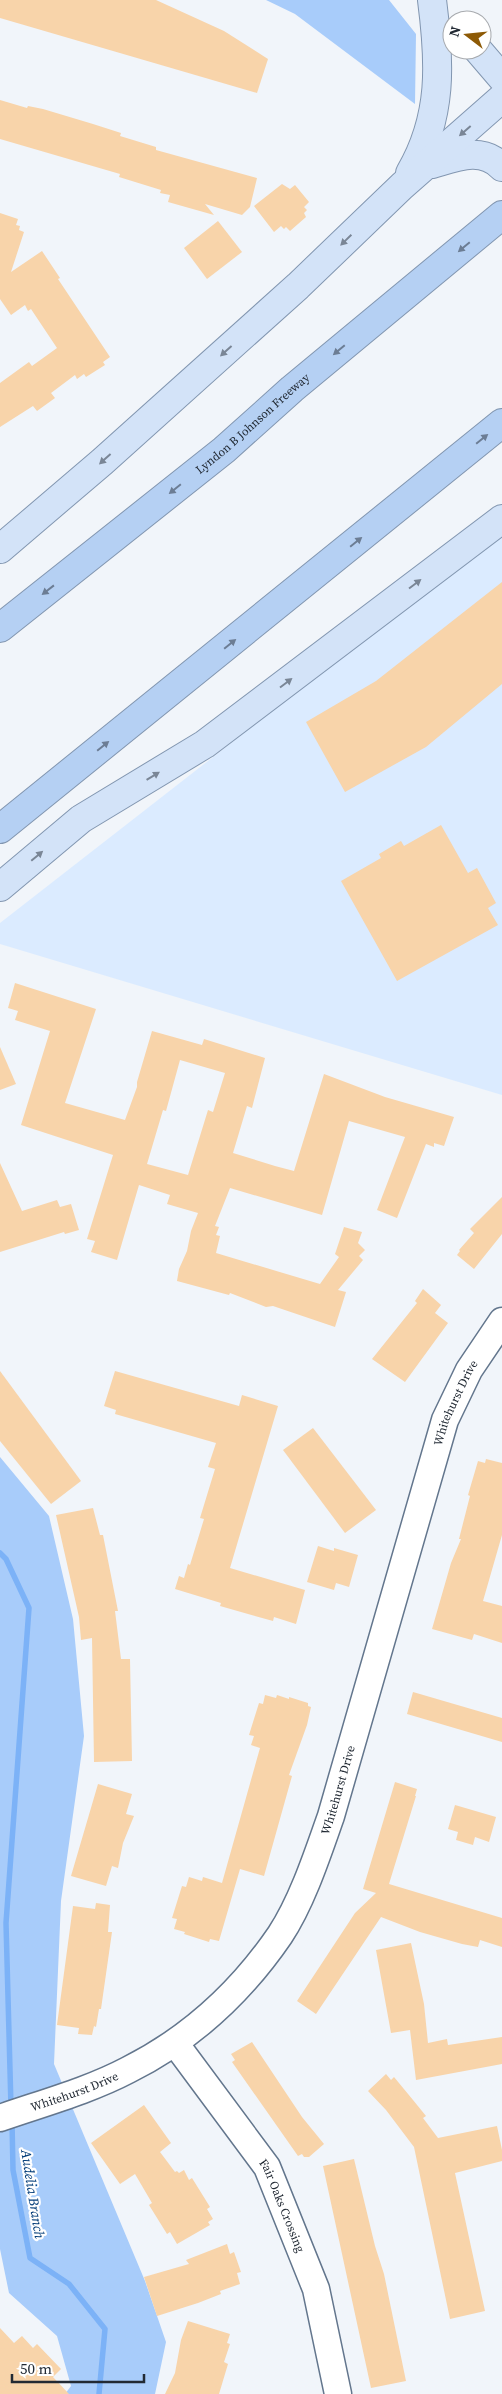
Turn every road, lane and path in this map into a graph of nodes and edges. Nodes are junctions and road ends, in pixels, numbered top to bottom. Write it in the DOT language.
graph roads {
  1 [pos="432,0"];
  2 [pos="436,0"];
  3 [pos="444,10"];
  4 [pos="487,60"];
  5 [pos="502,78"];
  6 [pos="502,98"];
  7 [pos="500,165"];
  8 [pos="425,166"];
  9 [pos="402,186"];
  10 [pos="502,216"];
  11 [pos="502,423"];
  12 [pos="502,519"];
  13 [pos="0,549"];
  14 [pos="0,628"];
  15 [pos="0,829"];
  16 [pos="0,887"];
  17 [pos="502,1321"];
  18 [pos="175,2043"];
  19 [pos="0,2118"];
  20 [pos="338,2394"];
  1 -- 9 [label="main road"];
  2 -- 3 [label="main road"];
  4 -- 5 [label="main road"];
  6 -- 8 [label="main road, one-way"];
  7 -- 8 [label="main road"];
  8 -- 9 [label="main road"];
  9 -- 13 [label="main road, one-way"];
  10 -- 14 [label="highway, Lyndon B Johnson Freeway, one-way"];
  15 -- 11 [label="highway, one-way"];
  16 -- 12 [label="main road, one-way"];
  17 -- 18 [label="street, Whitehurst Drive"];
  18 -- 19 [label="street, Whitehurst Drive"];
  18 -- 20 [label="street, Fair Oaks Crossing"];
}
